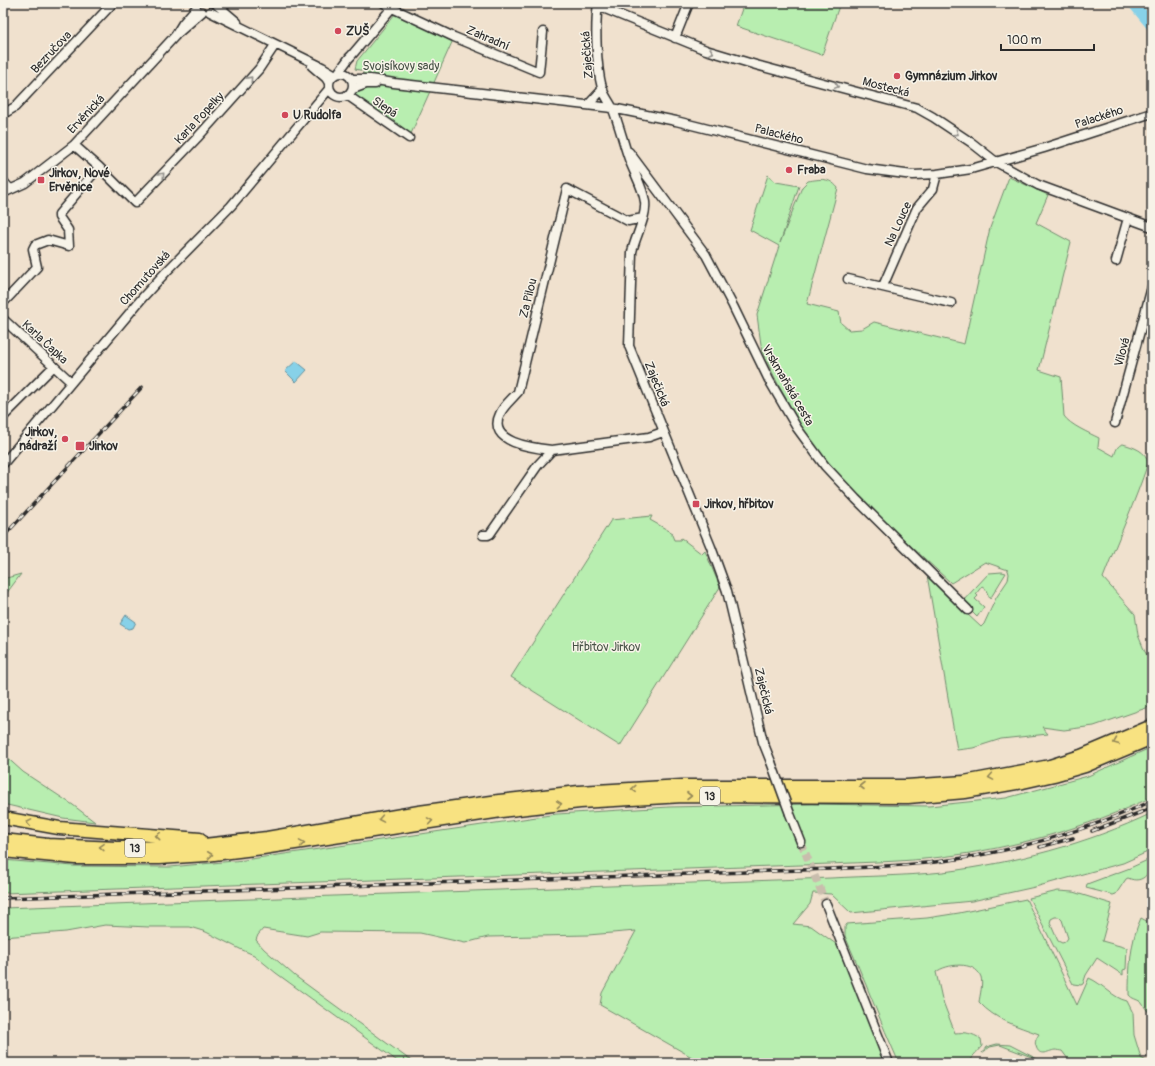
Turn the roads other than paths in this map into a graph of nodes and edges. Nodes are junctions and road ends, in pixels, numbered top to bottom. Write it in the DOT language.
graph roads {
  1 [pos="113,3"];
  2 [pos="384,3"];
  3 [pos="689,3"];
  4 [pos="217,4"];
  5 [pos="598,5"];
  6 [pos="394,6"];
  7 [pos="201,9"];
  8 [pos="246,29"];
  9 [pos="544,32"];
  10 [pos="674,38"];
  11 [pos="274,45"];
  12 [pos="296,55"];
  13 [pos="351,56"];
  14 [pos="336,74"];
  15 [pos="350,77"];
  16 [pos="394,83"];
  17 [pos="329,86"];
  18 [pos="602,89"];
  19 [pos="350,92"];
  20 [pos="336,96"];
  21 [pos="588,105"];
  22 [pos="612,108"];
  23 [pos="309,112"];
  24 [pos="1152,113"];
  25 [pos="3,114"];
  26 [pos="409,138"];
  27 [pos="624,145"];
  28 [pos="74,146"];
  29 [pos="996,162"];
  30 [pos="98,167"];
  31 [pos="937,174"];
  32 [pos="3,181"];
  33 [pos="7,191"];
  34 [pos="643,218"];
  35 [pos="1128,218"];
  36 [pos="1152,227"];
  37 [pos="1116,261"];
  38 [pos="848,279"];
  39 [pos="883,286"];
  40 [pos="1152,287"];
  41 [pos="3,303"];
  42 [pos="951,303"];
  43 [pos="3,319"];
  44 [pos="54,366"];
  45 [pos="71,382"];
  46 [pos="3,417"];
  47 [pos="1115,423"];
  48 [pos="663,432"];
  49 [pos="552,450"];
  50 [pos="3,464"];
  51 [pos="483,535"];
  52 [pos="968,610"];
  53 [pos="1152,726"];
  54 [pos="1152,738"];
  55 [pos="3,818"];
  56 [pos="267,838"];
  57 [pos="3,840"];
  58 [pos="801,842"];
  59 [pos="3,851"];
  60 [pos="826,904"];
  61 [pos="889,1063"];
  1 -- 25 [label="street, Bezručova"];
  2 -- 6 [label="street"];
  3 -- 10 [label="street"];
  4 -- 7 [label="street, Ervěnická"];
  4 -- 8 [label="street"];
  5 -- 10 [label="street, Mostecká"];
  5 -- 18 [label="street, Zaječická"];
  6 -- 9 [label="street, Zahradní"];
  6 -- 13 [label="street, Chomutovská"];
  7 -- 8 [label="street"];
  7 -- 28 [label="street, Ervěnická"];
  8 -- 11 [label="street"];
  10 -- 29 [label="street, Mostecká, one-way"];
  11 -- 12 [label="street"];
  30 -- 11 [label="street, Karla Popelky, one-way"];
  12 -- 14 [label="street"];
  12 -- 17 [label="street"];
  13 -- 14 [label="street, Chomutovská"];
  13 -- 15 [label="street"];
  14 -- 15 [label="street"];
  14 -- 17 [label="street, Chomutovská"];
  15 -- 16 [label="street, Palackého"];
  15 -- 19 [label="street"];
  16 -- 19 [label="street, Palackého"];
  16 -- 21 [label="street, Palackého"];
  17 -- 20 [label="street"];
  17 -- 23 [label="street, Chomutovská"];
  18 -- 21 [label="street"];
  18 -- 22 [label="street, Zaječická"];
  19 -- 20 [label="street, Chomutovská"];
  19 -- 26 [label="street, Slepá"];
  20 -- 23 [label="street, Chomutovská"];
  21 -- 22 [label="street, Palackého"];
  22 -- 27 [label="street, Zaječická"];
  22 -- 31 [label="street, Palackého"];
  23 -- 45 [label="street, Chomutovská"];
  24 -- 29 [label="street, Palackého"];
  27 -- 34 [label="street, Zaječická"];
  27 -- 52 [label="street, Vrskmaňská cesta"];
  28 -- 30 [label="street"];
  28 -- 33 [label="street, Ervěnická"];
  29 -- 31 [label="street, Palackého"];
  29 -- 35 [label="street, Mostecká"];
  30 -- 41 [label="street"];
  31 -- 39 [label="street, Na Louce"];
  32 -- 33 [label="street"];
  34 -- 48 [label="street, Zaječická"];
  34 -- 49 [label="street, Za Pilou"];
  35 -- 36 [label="street, Mostecká"];
  35 -- 37 [label="street"];
  38 -- 39 [label="street"];
  39 -- 42 [label="street"];
  40 -- 47 [label="street, Vilová"];
  43 -- 44 [label="street, Karla Čapka"];
  44 -- 45 [label="street, Karla Čapka"];
  44 -- 46 [label="street"];
  45 -- 50 [label="street, Chomutovská"];
  48 -- 49 [label="street"];
  48 -- 58 [label="street, Zaječická, bridge"];
  49 -- 51 [label="street"];
  53 -- 56 [label="highway, 13, one-way"];
  59 -- 54 [label="highway, 13, one-way"];
  56 -- 55 [label="highway, one-way"];
  56 -- 57 [label="highway, 13, one-way"];
  60 -- 61 [label="street"];
}
